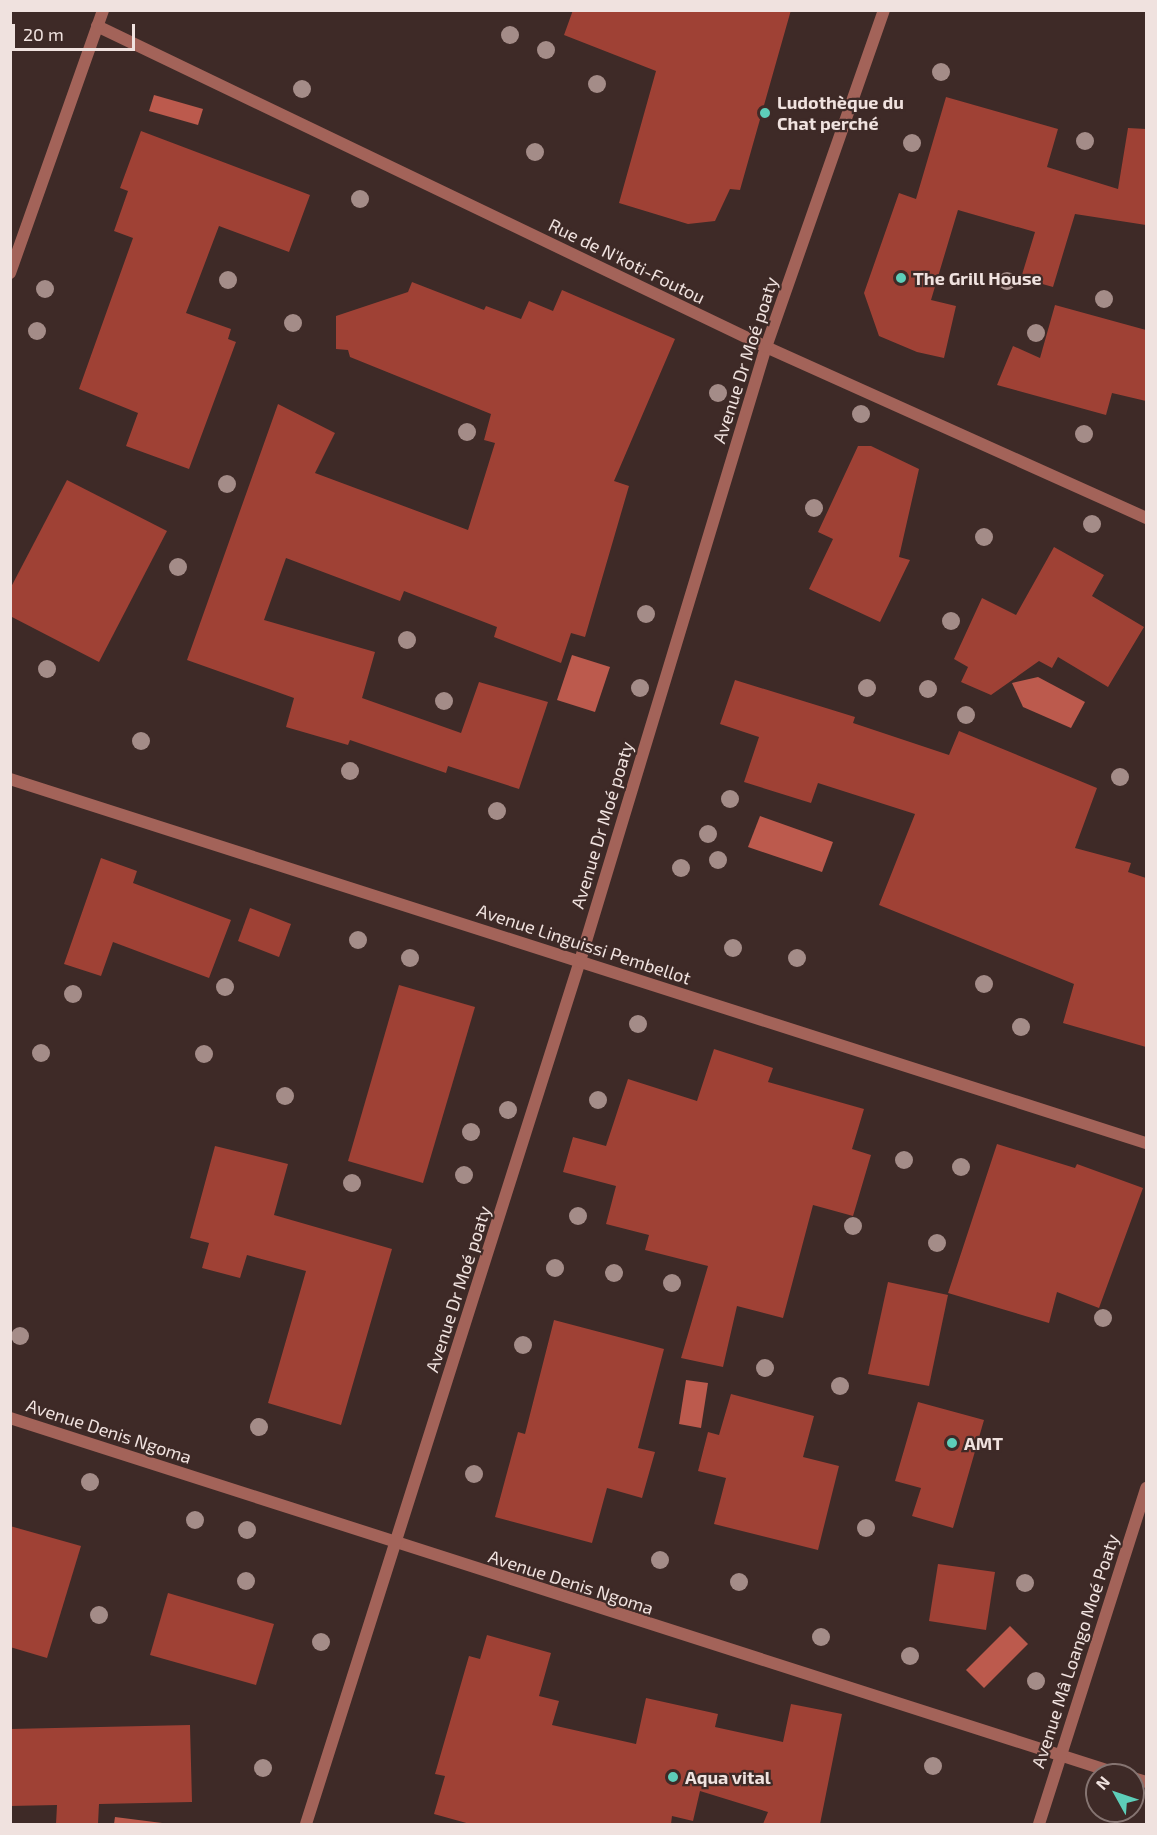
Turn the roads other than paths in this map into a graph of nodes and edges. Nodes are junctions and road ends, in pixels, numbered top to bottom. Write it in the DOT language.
graph roads {
  1 [pos="103,10"];
  2 [pos="884,10"];
  3 [pos="97,26"];
  4 [pos="10,273"];
  5 [pos="766,347"];
  6 [pos="1146,518"];
  7 [pos="10,779"];
  8 [pos="580,961"];
  9 [pos="1146,1143"];
  10 [pos="10,1418"];
  11 [pos="1146,1488"];
  12 [pos="396,1545"];
  13 [pos="1060,1756"];
  14 [pos="1085,1764"];
  15 [pos="306,1824"];
  16 [pos="1039,1824"];
  1 -- 3 [label="street"];
  2 -- 5 [label="street, Avenue Dr Moé poaty"];
  3 -- 4 [label="street"];
  3 -- 5 [label="street, Rue de N'koti-Foutou"];
  5 -- 6 [label="street, Rue de N'koti-Foutou"];
  5 -- 8 [label="street, Avenue Dr Moé poaty"];
  7 -- 8 [label="street, Avenue Linguissi Pembellot"];
  8 -- 9 [label="street, Avenue Linguissi Pembellot"];
  8 -- 12 [label="street, Avenue Dr Moé poaty"];
  10 -- 12 [label="street, Avenue Denis Ngoma"];
  11 -- 13 [label="street, Avenue Mâ Loango Moé Poaty"];
  12 -- 13 [label="street, Avenue Denis Ngoma"];
  12 -- 15 [label="street, Avenue Dr Moé poaty"];
  13 -- 14 [label="street, Avenue Denis Ngoma"];
  13 -- 16 [label="street, Avenue Mâ Loango Moé Poaty"];
}
